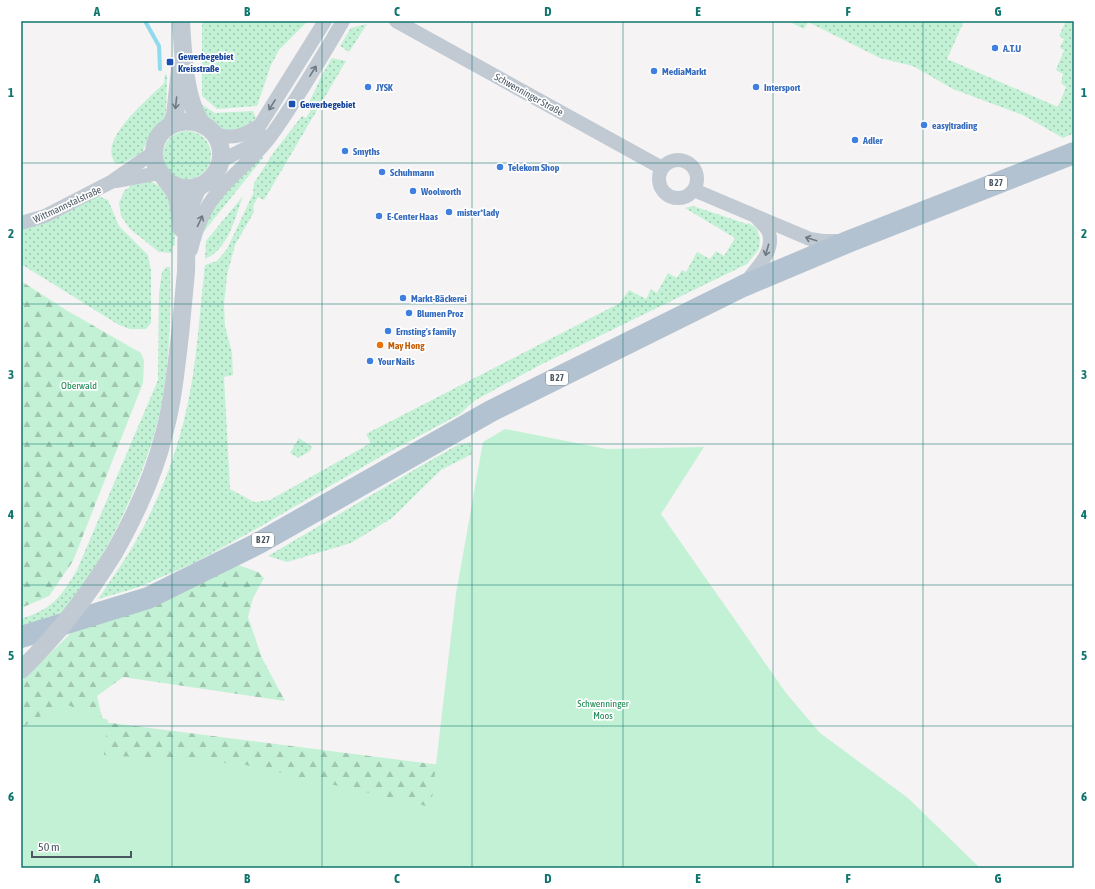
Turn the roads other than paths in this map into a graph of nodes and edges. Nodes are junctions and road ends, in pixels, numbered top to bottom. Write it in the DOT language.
graph roads {
  1 [pos="181,21"];
  2 [pos="325,21"];
  3 [pos="343,21"];
  4 [pos="396,21"];
  5 [pos="183,52"];
  6 [pos="282,120"];
  7 [pos="171,125"];
  8 [pos="208,129"];
  9 [pos="154,152"];
  10 [pos="1074,153"];
  11 [pos="221,161"];
  12 [pos="662,168"];
  13 [pos="163,177"];
  14 [pos="111,182"];
  15 [pos="199,186"];
  16 [pos="694,190"];
  17 [pos="755,216"];
  18 [pos="21,223"];
  19 [pos="850,241"];
  20 [pos="186,272"];
  21 [pos="743,286"];
  22 [pos="21,637"];
  23 [pos="21,670"];
  1 -- 5 [label="street"];
  2 -- 8 [label="street, one-way"];
  6 -- 3 [label="street, one-way"];
  4 -- 12 [label="street, Schwenninger Straße"];
  5 -- 7 [label="street, one-way"];
  5 -- 8 [label="street"];
  6 -- 11 [label="street"];
  20 -- 6 [label="street, one-way"];
  7 -- 8 [label="street"];
  7 -- 9 [label="street"];
  8 -- 11 [label="street"];
  9 -- 13 [label="street"];
  9 -- 14 [label="street, Wittmannstalstraße"];
  10 -- 19 [label="main road, B 27"];
  11 -- 15 [label="street"];
  12 -- 16 [label="street"];
  12 -- 16 [label="street"];
  13 -- 14 [label="street, Wittmannstalstraße"];
  13 -- 15 [label="street"];
  13 -- 20 [label="street"];
  14 -- 18 [label="street, Wittmannstalstraße"];
  15 -- 20 [label="street"];
  16 -- 17 [label="street"];
  19 -- 17 [label="street, one-way"];
  17 -- 21 [label="street, one-way"];
  19 -- 21 [label="main road, B 27"];
  20 -- 23 [label="street, bridge"];
  21 -- 22 [label="main road, B 27"];
}
